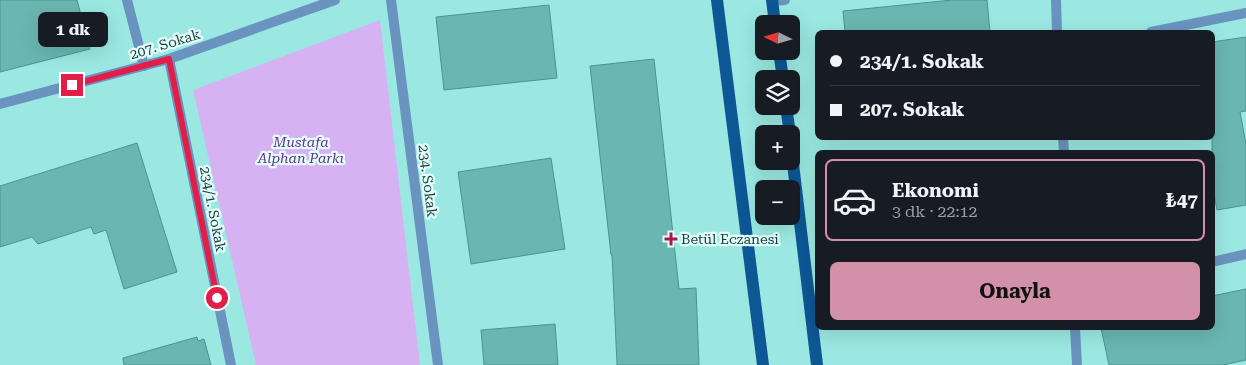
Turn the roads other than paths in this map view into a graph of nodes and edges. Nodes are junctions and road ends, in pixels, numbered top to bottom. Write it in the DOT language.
graph roads {
  1 [pos="127,0"];
  2 [pos="335,0"];
  3 [pos="391,0"];
  4 [pos="717,0"];
  5 [pos="777,0"];
  6 [pos="1056,0"];
  7 [pos="1246,13"];
  8 [pos="776,15"];
  9 [pos="1057,30"];
  10 [pos="1162,30"];
  11 [pos="169,59"];
  12 [pos="144,66"];
  13 [pos="0,104"];
  14 [pos="794,170"];
  15 [pos="1246,254"];
  16 [pos="1215,261"];
  17 [pos="815,310"];
  18 [pos="816,330"];
  19 [pos="1075,330"];
  20 [pos="231,365"];
  21 [pos="438,365"];
  22 [pos="763,365"];
  23 [pos="817,365"];
  24 [pos="1078,365"];
  1 -- 12 [label="street"];
  2 -- 11 [label="street, 207. Sokak"];
  3 -- 21 [label="street, 234. Sokak"];
  4 -- 22 [label="main road"];
  5 -- 8 [label="main road"];
  6 -- 9 [label="street"];
  7 -- 10 [label="street"];
  11 -- 12 [label="street, 207. Sokak"];
  11 -- 20 [label="street, 234/1. Sokak"];
  12 -- 13 [label="street, 207. Sokak"];
  14 -- 17 [label="main road"];
  15 -- 16 [label="street"];
  18 -- 23 [label="main road"];
  19 -- 24 [label="street"];
}
